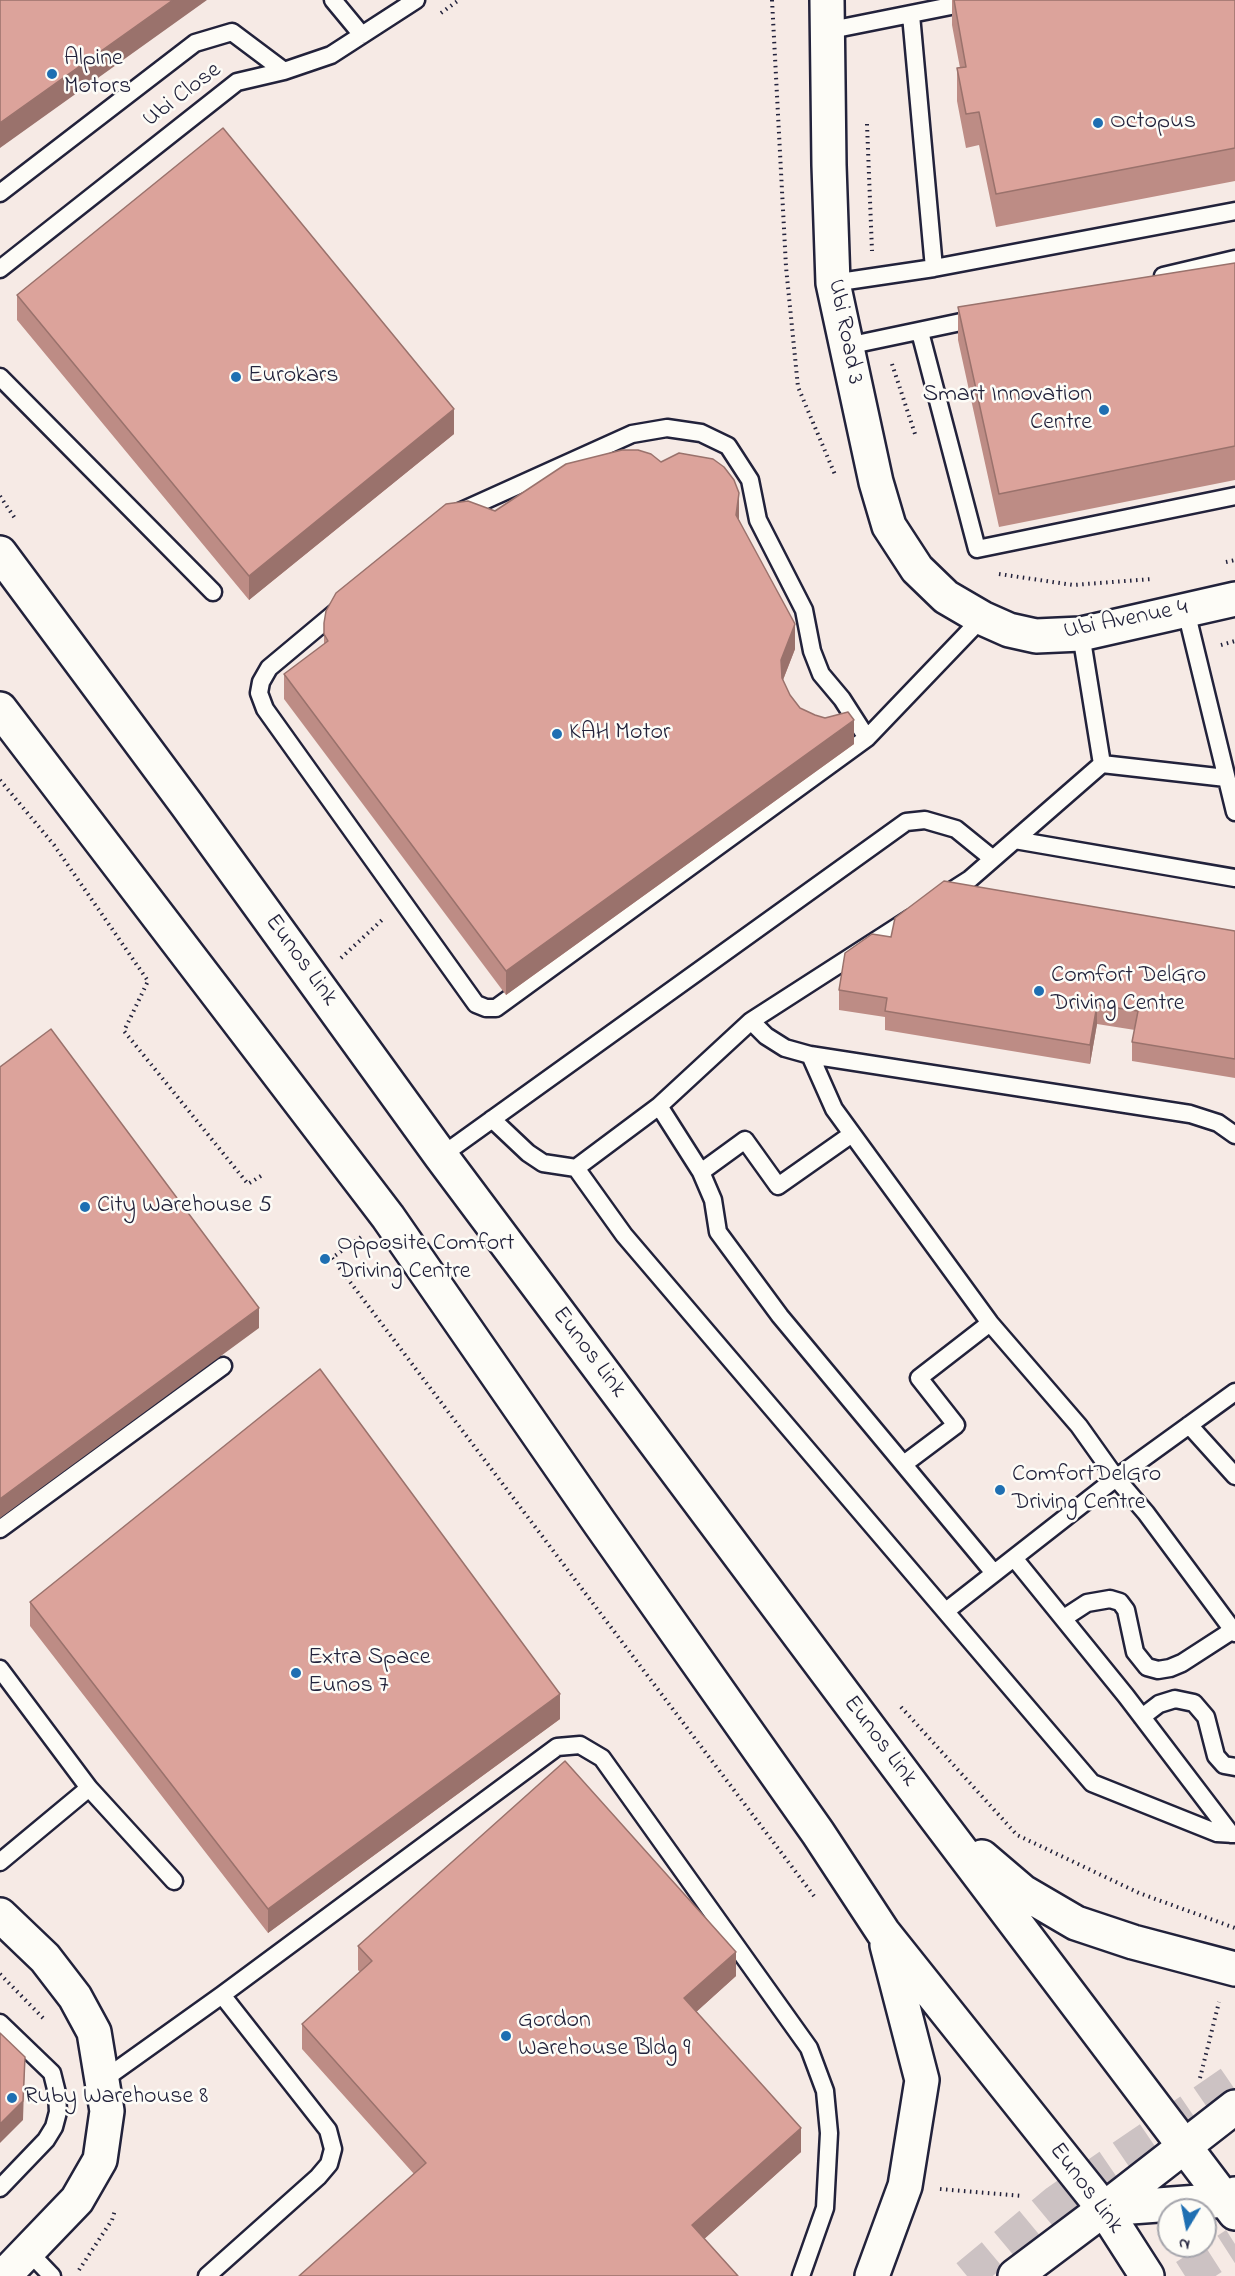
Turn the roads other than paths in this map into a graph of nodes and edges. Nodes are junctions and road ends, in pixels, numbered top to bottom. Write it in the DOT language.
graph roads {
  1 [pos="333,0"];
  2 [pos="416,0"];
  3 [pos="981,0"];
  4 [pos="826,15"];
  5 [pos="910,15"];
  6 [pos="362,35"];
  7 [pos="284,71"];
  8 [pos="0,193"];
  9 [pos="1235,211"];
  10 [pos="1235,259"];
  11 [pos="934,268"];
  12 [pos="0,269"];
  13 [pos="1142,281"];
  14 [pos="833,283"];
  15 [pos="990,316"];
  16 [pos="920,332"];
  17 [pos="847,346"];
  18 [pos="0,377"];
  19 [pos="1235,496"];
  20 [pos="441,523"];
  21 [pos="0,553"];
  22 [pos="213,592"];
  23 [pos="351,599"];
  24 [pos="1235,599"];
  25 [pos="1186,611"];
  26 [pos="982,618"];
  27 [pos="1081,634"];
  28 [pos="0,709"];
  29 [pos="867,738"];
  30 [pos="1102,764"];
  31 [pos="1226,778"];
  32 [pos="1235,812"];
  33 [pos="1015,840"];
  34 [pos="993,859"];
  35 [pos="1235,878"];
  36 [pos="751,1021"];
  37 [pos="810,1055"];
  38 [pos="660,1106"];
  39 [pos="492,1119"];
  40 [pos="852,1134"];
  41 [pos="1235,1135"];
  42 [pos="441,1156"];
  43 [pos="576,1168"];
  44 [pos="701,1172"];
  45 [pos="990,1323"];
  46 [pos="223,1366"];
  47 [pos="1235,1392"];
  48 [pos="1189,1425"];
  49 [pos="904,1464"];
  50 [pos="1235,1476"];
  51 [pos="1116,1478"];
  52 [pos="0,1529"];
  53 [pos="1014,1557"];
  54 [pos="994,1573"];
  55 [pos="946,1611"];
  56 [pos="1064,1618"];
  57 [pos="1234,1631"];
  58 [pos="0,1669"];
  59 [pos="1142,1716"];
  60 [pos="1235,1767"];
  61 [pos="89,1788"];
  62 [pos="937,1819"];
  63 [pos="1233,1834"];
  64 [pos="0,1862"];
  65 [pos="174,1881"];
  66 [pos="0,1915"];
  67 [pos="883,1932"];
  68 [pos="1235,1969"];
  69 [pos="222,1995"];
  70 [pos="0,2023"];
  71 [pos="103,2080"];
  72 [pos="1235,2107"];
  73 [pos="1183,2146"];
  74 [pos="0,2188"];
  75 [pos="1232,2202"];
  76 [pos="1104,2209"];
  77 [pos="28,2251"];
  78 [pos="4,2276"];
  79 [pos="52,2276"];
  80 [pos="207,2276"];
  81 [pos="801,2276"];
  82 [pos="872,2276"];
  83 [pos="1015,2276"];
  84 [pos="1148,2276"];
  1 -- 6 [label="lane"];
  2 -- 6 [label="lane, Ubi Close"];
  3 -- 5 [label="lane"];
  4 -- 5 [label="lane"];
  4 -- 14 [label="main road, Ubi Road 3"];
  5 -- 11 [label="lane"];
  6 -- 7 [label="lane, Ubi Close"];
  7 -- 8 [label="lane"];
  7 -- 12 [label="lane, Ubi Close"];
  9 -- 11 [label="lane"];
  10 -- 13 [label="lane"];
  11 -- 14 [label="lane"];
  14 -- 17 [label="main road, Ubi Road 3"];
  15 -- 16 [label="lane"];
  16 -- 17 [label="lane"];
  16 -- 19 [label="lane"];
  17 -- 26 [label="main road, Ubi Road 3"];
  18 -- 22 [label="lane"];
  20 -- 29 [label="lane"];
  21 -- 42 [label="main road, Eunos Link"];
  23 -- 29 [label="lane"];
  24 -- 25 [label="main road, Ubi Avenue 4"];
  25 -- 27 [label="main road, Ubi Avenue 4"];
  25 -- 31 [label="lane"];
  26 -- 27 [label="main road, Ubi Avenue 4"];
  26 -- 29 [label="lane"];
  27 -- 30 [label="lane"];
  28 -- 67 [label="main road, Eunos Link"];
  30 -- 31 [label="lane"];
  30 -- 33 [label="lane"];
  31 -- 32 [label="lane"];
  33 -- 34 [label="lane"];
  33 -- 35 [label="lane"];
  34 -- 36 [label="lane"];
  34 -- 39 [label="lane"];
  36 -- 37 [label="lane"];
  36 -- 38 [label="lane"];
  37 -- 40 [label="lane"];
  37 -- 41 [label="lane"];
  38 -- 43 [label="lane"];
  38 -- 44 [label="lane"];
  39 -- 42 [label="lane"];
  39 -- 43 [label="lane"];
  40 -- 44 [label="lane"];
  40 -- 45 [label="lane"];
  42 -- 62 [label="main road, Eunos Link"];
  43 -- 55 [label="lane"];
  44 -- 49 [label="lane"];
  45 -- 49 [label="lane"];
  45 -- 51 [label="lane"];
  46 -- 52 [label="lane"];
  47 -- 48 [label="lane"];
  48 -- 50 [label="lane"];
  48 -- 51 [label="lane"];
  49 -- 54 [label="lane"];
  51 -- 53 [label="lane"];
  51 -- 57 [label="lane"];
  53 -- 54 [label="lane"];
  53 -- 56 [label="lane"];
  54 -- 55 [label="lane"];
  55 -- 63 [label="lane"];
  56 -- 57 [label="lane"];
  56 -- 59 [label="lane"];
  58 -- 61 [label="lane"];
  59 -- 60 [label="lane"];
  59 -- 63 [label="lane"];
  61 -- 64 [label="lane"];
  61 -- 65 [label="lane"];
  62 -- 68 [label="main road"];
  62 -- 73 [label="main road, Eunos Link"];
  66 -- 71 [label="main road"];
  67 -- 76 [label="main road, Eunos Link"];
  67 -- 82 [label="main road"];
  69 -- 71 [label="lane"];
  69 -- 80 [label="lane"];
  69 -- 81 [label="lane"];
  70 -- 74 [label="lane"];
  71 -- 77 [label="main road"];
  72 -- 73 [label="main road"];
  73 -- 75 [label="main road, Eunos Link"];
  73 -- 76 [label="main road"];
  75 -- 76 [label="main road"];
  76 -- 83 [label="main road"];
  76 -- 84 [label="main road, Eunos Link"];
  77 -- 78 [label="main road"];
  77 -- 79 [label="lane"];
}
